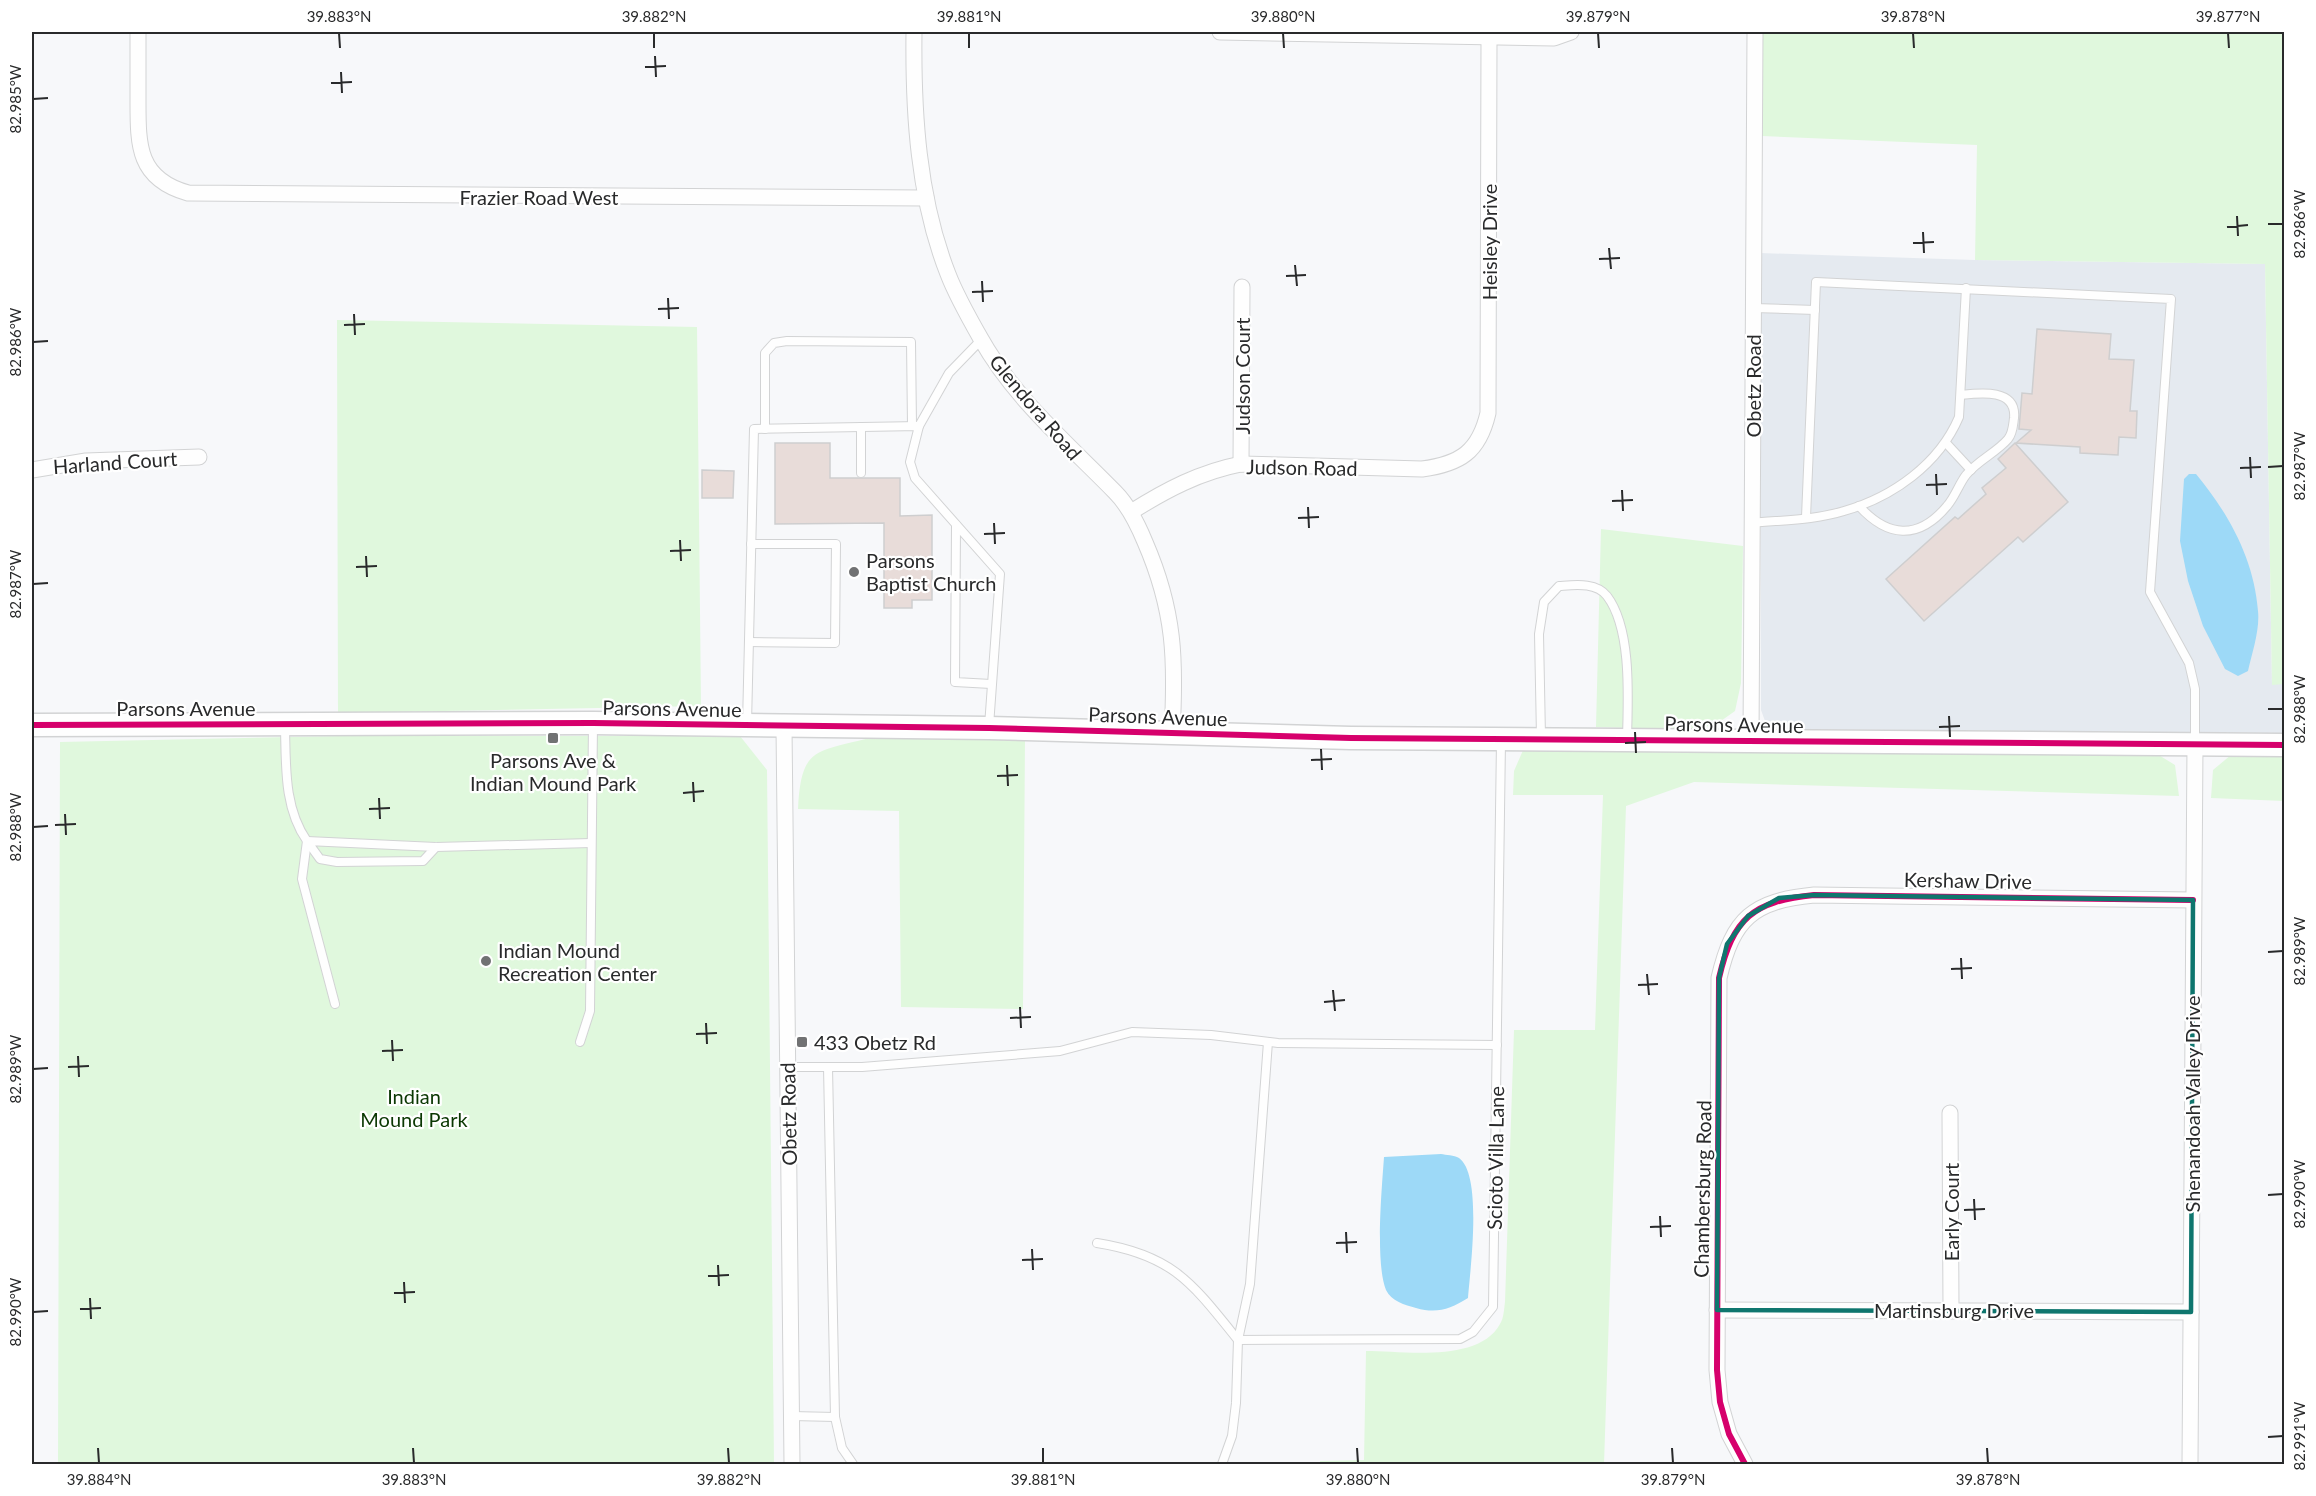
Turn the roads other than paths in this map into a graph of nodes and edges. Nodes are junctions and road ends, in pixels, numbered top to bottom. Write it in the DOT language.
graph roads {
  1 [pos="138,32"];
  2 [pos="914,32"];
  3 [pos="1220,32"];
  4 [pos="1571,32"];
  5 [pos="1755,32"];
  6 [pos="1490,38"];
  7 [pos="927,198"];
  8 [pos="1242,287"];
  9 [pos="1966,288"];
  10 [pos="1754,308"];
  11 [pos="1815,310"];
  12 [pos="981,340"];
  13 [pos="1960,395"];
  14 [pos="915,426"];
  15 [pos="861,427"];
  16 [pos="765,429"];
  17 [pos="1946,443"];
  18 [pos="1476,444"];
  19 [pos="199,457"];
  20 [pos="1241,465"];
  21 [pos="32,470"];
  22 [pos="1971,470"];
  23 [pos="861,473"];
  24 [pos="1859,506"];
  25 [pos="1131,512"];
  26 [pos="1806,517"];
  27 [pos="1752,523"];
  28 [pos="956,525"];
  29 [pos="751,544"];
  30 [pos="749,642"];
  31 [pos="991,684"];
  32 [pos="593,723"];
  33 [pos="32,725"];
  34 [pos="285,725"];
  35 [pos="747,726"];
  36 [pos="784,727"];
  37 [pos="988,728"];
  38 [pos="1172,734"];
  39 [pos="1501,739"];
  40 [pos="1541,739"];
  41 [pos="1627,740"];
  42 [pos="1751,740"];
  43 [pos="2195,744"];
  44 [pos="2284,745"];
  45 [pos="307,841"];
  46 [pos="591,843"];
  47 [pos="436,847"];
  48 [pos="2193,900"];
  49 [pos="1748,916"];
  50 [pos="335,1004"];
  51 [pos="580,1042"];
  52 [pos="1268,1042"];
  53 [pos="1497,1045"];
  54 [pos="787,1067"];
  55 [pos="828,1067"];
  56 [pos="1950,1113"];
  57 [pos="1097,1243"];
  58 [pos="1717,1310"];
  59 [pos="1951,1310"];
  60 [pos="2191,1312"];
  61 [pos="1238,1340"];
  62 [pos="792,1416"];
  63 [pos="835,1417"];
  64 [pos="792,1464"];
  65 [pos="853,1464"];
  66 [pos="1222,1464"];
  67 [pos="1744,1464"];
  68 [pos="2190,1464"];
  1 -- 7 [label="street, Frazier Road West"];
  2 -- 7 [label="street, Glendora Road"];
  3 -- 6 [label="street"];
  4 -- 6 [label="street"];
  5 -- 10 [label="street, Obetz Road"];
  6 -- 18 [label="street, Heisley Drive"];
  7 -- 12 [label="street, Glendora Road"];
  8 -- 20 [label="street, Judson Court"];
  9 -- 11 [label="lane"];
  9 -- 13 [label="lane"];
  9 -- 43 [label="lane"];
  10 -- 11 [label="lane"];
  10 -- 27 [label="street, Obetz Road"];
  11 -- 26 [label="lane"];
  12 -- 14 [label="lane"];
  12 -- 25 [label="street, Glendora Road"];
  13 -- 17 [label="lane"];
  13 -- 22 [label="lane"];
  14 -- 15 [label="lane"];
  14 -- 16 [label="lane"];
  14 -- 28 [label="lane"];
  15 -- 16 [label="lane"];
  15 -- 23 [label="lane"];
  16 -- 29 [label="lane"];
  17 -- 22 [label="lane"];
  17 -- 24 [label="lane"];
  18 -- 20 [label="street, Judson Road"];
  19 -- 21 [label="street, Harland Court"];
  20 -- 25 [label="street, Judson Road"];
  22 -- 24 [label="lane"];
  24 -- 26 [label="lane"];
  25 -- 38 [label="street, Glendora Road"];
  26 -- 27 [label="lane"];
  27 -- 42 [label="street, Obetz Road"];
  28 -- 31 [label="lane"];
  28 -- 31 [label="lane"];
  29 -- 30 [label="lane"];
  29 -- 30 [label="lane"];
  30 -- 35 [label="lane"];
  31 -- 37 [label="lane"];
  32 -- 34 [label="street, Parsons Avenue"];
  32 -- 35 [label="street, Parsons Avenue"];
  32 -- 46 [label="lane"];
  33 -- 34 [label="street, Parsons Avenue"];
  34 -- 45 [label="lane"];
  35 -- 36 [label="street, Parsons Avenue"];
  36 -- 37 [label="street, Parsons Avenue"];
  36 -- 54 [label="street, Obetz Road"];
  37 -- 38 [label="street, Parsons Avenue"];
  38 -- 39 [label="street, Parsons Avenue"];
  39 -- 40 [label="street, Parsons Avenue"];
  39 -- 53 [label="lane, Scioto Villa Lane"];
  40 -- 41 [label="street, Parsons Avenue"];
  40 -- 41 [label="lane"];
  41 -- 42 [label="street, Parsons Avenue"];
  42 -- 43 [label="street, Parsons Avenue"];
  43 -- 44 [label="street, Parsons Avenue"];
  43 -- 48 [label="street, Shenandoah Valley Drive"];
  45 -- 47 [label="lane"];
  45 -- 47 [label="lane"];
  45 -- 50 [label="lane"];
  46 -- 47 [label="lane"];
  46 -- 51 [label="lane"];
  48 -- 49 [label="street, Kershaw Drive"];
  48 -- 60 [label="street, Shenandoah Valley Drive"];
  49 -- 58 [label="street, Chambersburg Road"];
  52 -- 53 [label="lane"];
  52 -- 55 [label="lane"];
  52 -- 61 [label="lane"];
  53 -- 61 [label="lane, Scioto Villa Lane"];
  54 -- 55 [label="lane"];
  54 -- 62 [label="street, Obetz Road"];
  55 -- 63 [label="lane"];
  56 -- 59 [label="street, Early Court"];
  57 -- 61 [label="lane"];
  58 -- 59 [label="street, Martinsburg Drive"];
  58 -- 67 [label="street, Chambersburg Road"];
  59 -- 60 [label="street, Martinsburg Drive"];
  60 -- 68 [label="street, Shenandoah Valley Drive"];
  61 -- 66 [label="lane"];
  62 -- 63 [label="lane"];
  62 -- 64 [label="street, Obetz Road"];
  63 -- 65 [label="lane"];
}
